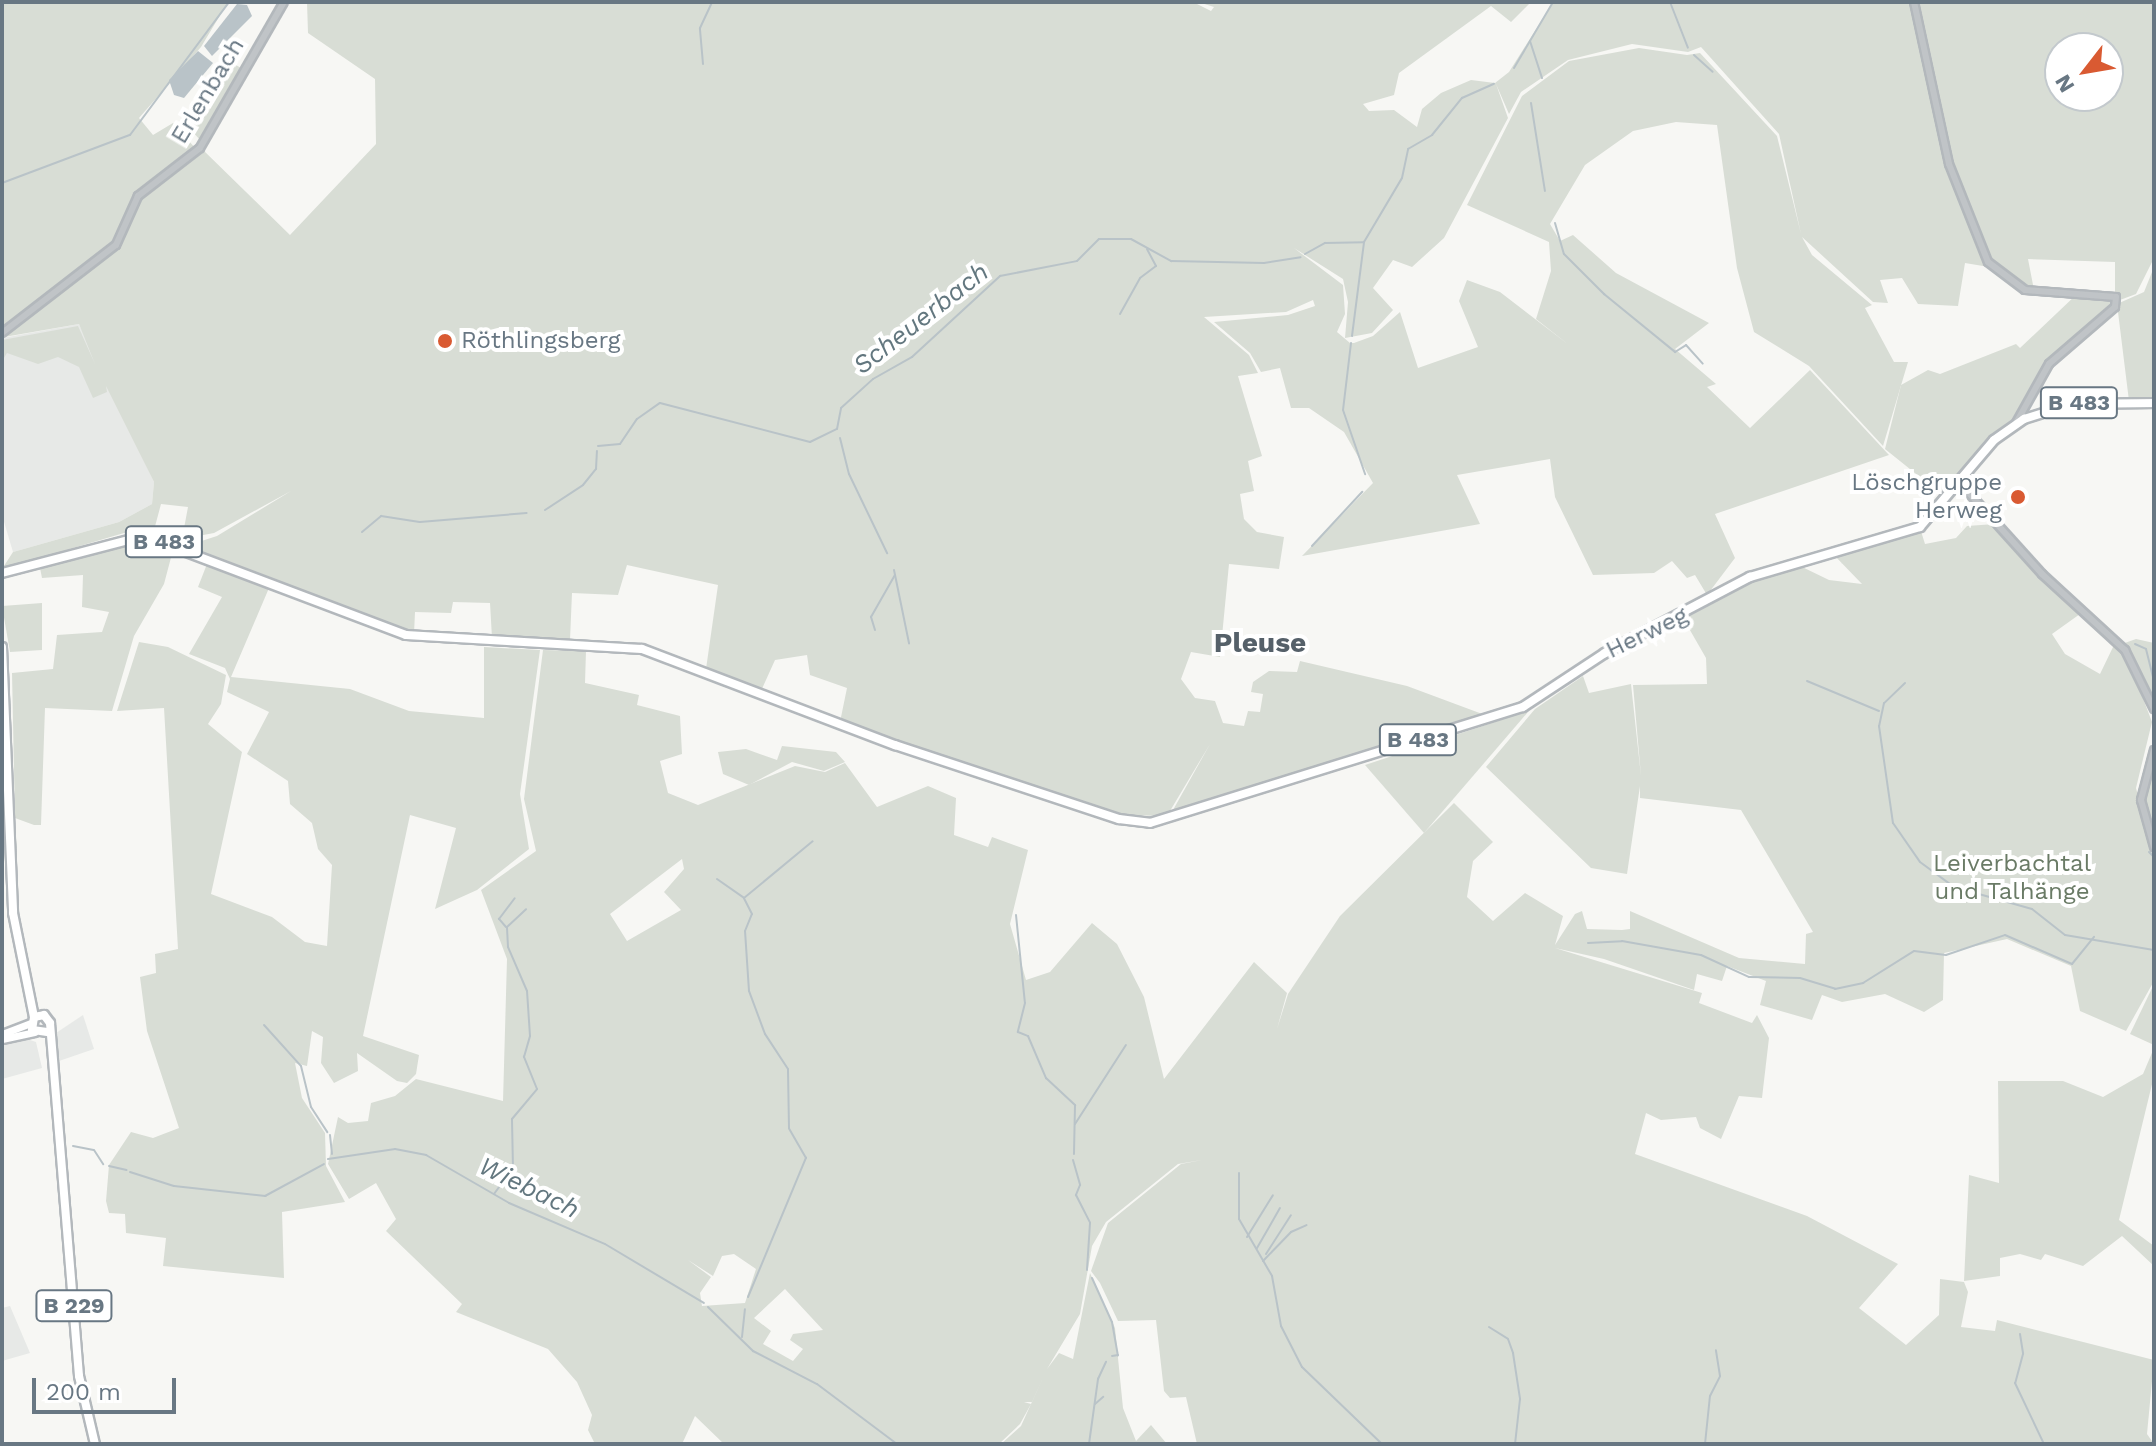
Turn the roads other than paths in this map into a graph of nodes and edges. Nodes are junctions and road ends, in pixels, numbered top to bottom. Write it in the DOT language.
graph roads {
  1 [pos="284,2"];
  2 [pos="1914,2"];
  3 [pos="2,333"];
  4 [pos="2154,403"];
  5 [pos="2016,423"];
  6 [pos="1959,482"];
  7 [pos="2,573"];
  8 [pos="2,647"];
  9 [pos="2154,709"];
  10 [pos="2154,750"];
  11 [pos="2154,847"];
  12 [pos="37,1025"];
  13 [pos="2,1036"];
  14 [pos="95,1444"];
  1 -- 3 [label="street, Erlenbach"];
  2 -- 5 [label="street"];
  4 -- 5 [label="main road, B 483"];
  5 -- 6 [label="main road, Herweg / B 483"];
  6 -- 7 [label="main road, Herweg / B 483"];
  6 -- 9 [label="street"];
  8 -- 12 [label="main road, B 229"];
  10 -- 11 [label="street"];
  12 -- 13 [label="main road"];
  12 -- 14 [label="main road, B 229"];
}
